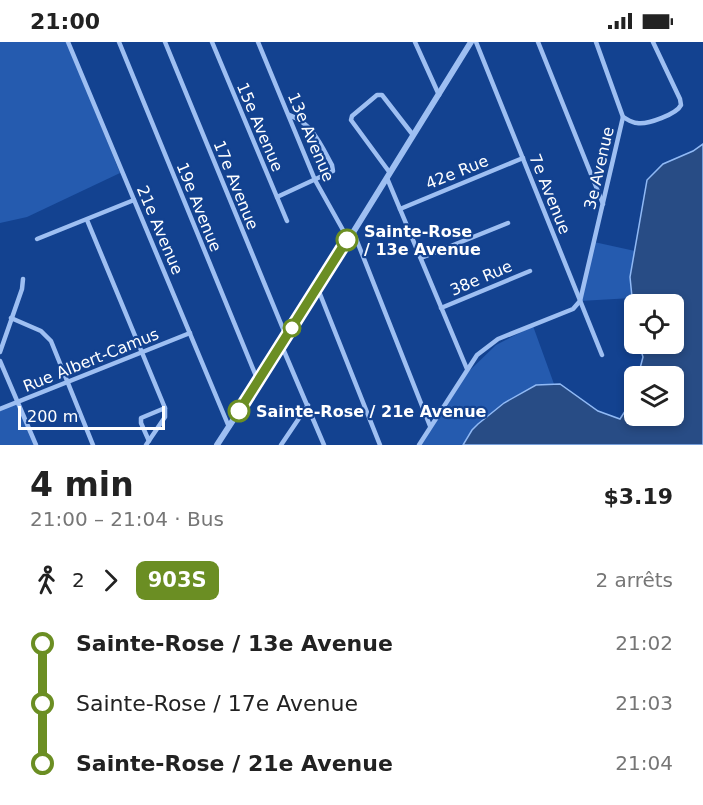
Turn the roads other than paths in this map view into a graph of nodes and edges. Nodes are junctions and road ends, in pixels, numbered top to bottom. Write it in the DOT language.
graph roads {
  1 [pos="68,42"];
  2 [pos="119,42"];
  3 [pos="165,42"];
  4 [pos="212,42"];
  5 [pos="258,42"];
  6 [pos="415,42"];
  7 [pos="471,42"];
  8 [pos="476,42"];
  9 [pos="538,42"];
  10 [pos="596,42"];
  11 [pos="653,42"];
  12 [pos="438,95"];
  13 [pos="289,115"];
  14 [pos="623,117"];
  15 [pos="413,135"];
  16 [pos="523,158"];
  17 [pos="389,175"];
  18 [pos="315,180"];
  19 [pos="277,197"];
  20 [pos="134,200"];
  21 [pos="603,204"];
  22 [pos="400,209"];
  23 [pos="87,220"];
  24 [pos="287,221"];
  25 [pos="507,223"];
  26 [pos="353,231"];
  27 [pos="38,239"];
  28 [pos="348,239"];
  29 [pos="421,258"];
  30 [pos="530,271"];
  31 [pos="23,279"];
  32 [pos="318,289"];
  33 [pos="580,301"];
  34 [pos="441,308"];
  35 [pos="11,318"];
  36 [pos="190,333"];
  37 [pos="286,336"];
  38 [pos="281,345"];
  39 [pos="0,352"];
  40 [pos="142,352"];
  41 [pos="602,355"];
  42 [pos="0,361"];
  43 [pos="467,369"];
  44 [pos="258,381"];
  45 [pos="67,382"];
  46 [pos="17,402"];
  47 [pos="308,405"];
  48 [pos="165,408"];
  49 [pos="0,409"];
  50 [pos="430,426"];
  51 [pos="228,427"];
  52 [pos="148,443"];
  53 [pos="36,445"];
  54 [pos="93,445"];
  55 [pos="217,445"];
  56 [pos="280,445"];
  57 [pos="324,445"];
  58 [pos="381,445"];
  59 [pos="419,445"];
  1 -- 20 [label="street, 21e Avenue"];
  2 -- 44 [label="street, 19e Avenue"];
  3 -- 37 [label="street, 17e Avenue"];
  4 -- 19 [label="street, 15e Avenue"];
  5 -- 13 [label="street, 13e Avenue"];
  6 -- 12 [label="street"];
  7 -- 12 [label="street"];
  8 -- 16 [label="street, 7e Avenue"];
  9 -- 21 [label="street"];
  10 -- 14 [label="street, 3e Avenue"];
  11 -- 14 [label="street"];
  12 -- 15 [label="street"];
  13 -- 18 [label="street, 13e Avenue"];
  13 -- 18 [label="street"];
  14 -- 21 [label="street, 3e Avenue"];
  15 -- 17 [label="street"];
  15 -- 17 [label="street"];
  16 -- 22 [label="street, 42e Rue"];
  16 -- 33 [label="street, 7e Avenue"];
  17 -- 22 [label="street"];
  17 -- 26 [label="street"];
  18 -- 19 [label="street"];
  18 -- 28 [label="street, 13e Avenue"];
  19 -- 24 [label="street, 15e Avenue"];
  20 -- 23 [label="street"];
  20 -- 36 [label="street, 21e Avenue"];
  21 -- 33 [label="street, 3e Avenue"];
  22 -- 29 [label="street"];
  23 -- 27 [label="street"];
  23 -- 40 [label="street"];
  25 -- 29 [label="street"];
  26 -- 28 [label="street"];
  26 -- 50 [label="street"];
  28 -- 32 [label="street"];
  29 -- 34 [label="street"];
  30 -- 34 [label="street, 38e Rue"];
  31 -- 35 [label="street"];
  32 -- 37 [label="street"];
  32 -- 58 [label="street"];
  33 -- 41 [label="street, 7e Avenue"];
  33 -- 43 [label="street"];
  34 -- 43 [label="street"];
  35 -- 39 [label="street"];
  35 -- 45 [label="street"];
  36 -- 40 [label="street, Rue Albert-Camus"];
  36 -- 51 [label="street, 21e Avenue"];
  37 -- 38 [label="street"];
  38 -- 44 [label="street"];
  38 -- 47 [label="street"];
  40 -- 45 [label="street, Rue Albert-Camus"];
  40 -- 48 [label="street"];
  42 -- 46 [label="street"];
  43 -- 50 [label="street"];
  44 -- 51 [label="street"];
  45 -- 46 [label="street, Rue Albert-Camus"];
  45 -- 54 [label="street"];
  46 -- 49 [label="street, Rue Albert-Camus"];
  46 -- 53 [label="street"];
  47 -- 56 [label="street"];
  47 -- 57 [label="street"];
  48 -- 52 [label="street"];
  48 -- 52 [label="street"];
  50 -- 59 [label="street"];
  51 -- 55 [label="street"];
}
